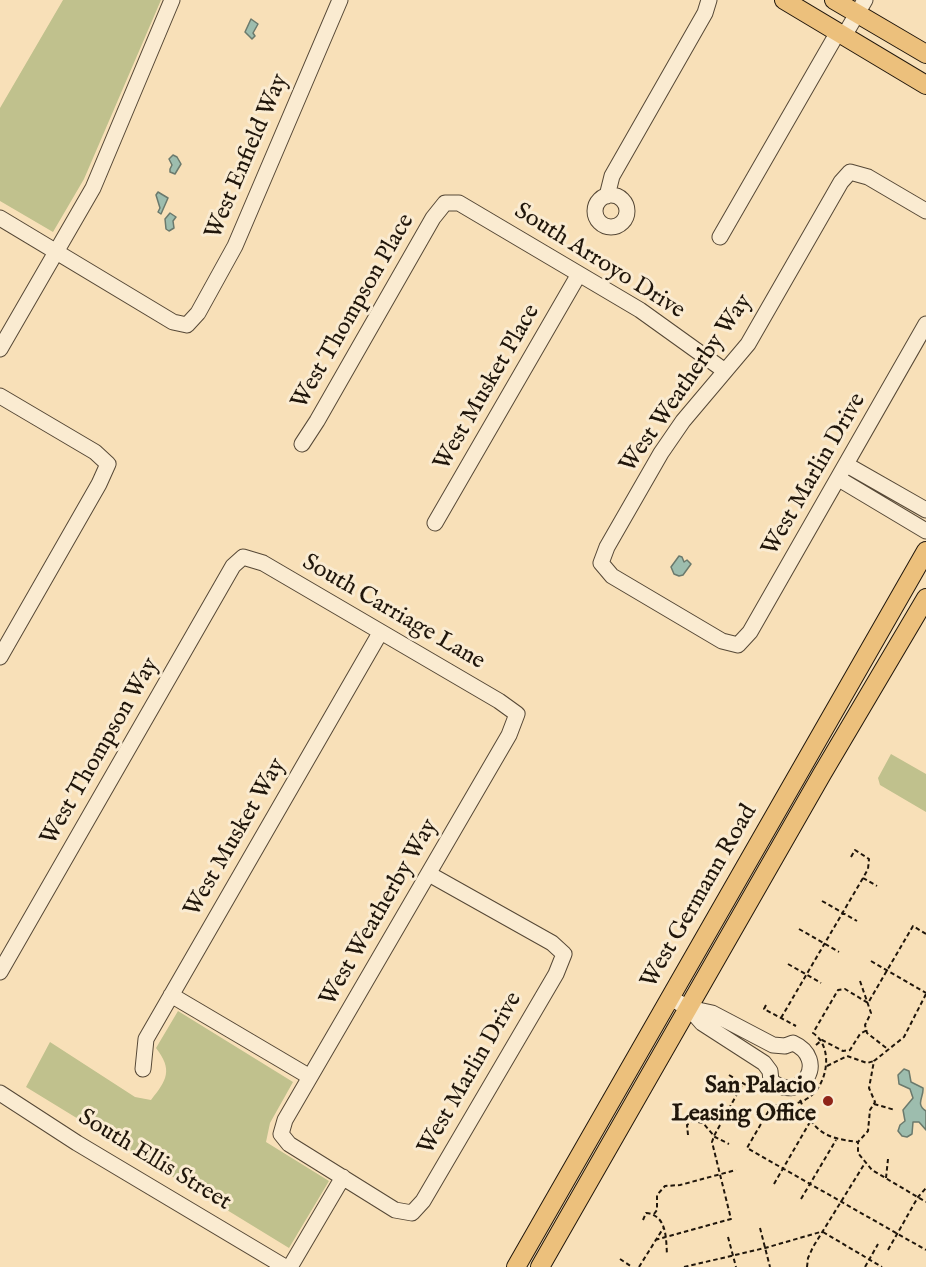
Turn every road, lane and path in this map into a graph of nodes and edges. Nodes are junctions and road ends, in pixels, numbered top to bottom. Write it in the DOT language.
graph roads {
  1 [pos="172,0"];
  2 [pos="340,0"];
  3 [pos="720,0"];
  4 [pos="784,0"];
  5 [pos="834,0"];
  6 [pos="707,6"];
  7 [pos="861,7"];
  8 [pos="841,34"];
  9 [pos="926,54"];
  10 [pos="926,84"];
  11 [pos="607,196"];
  12 [pos="445,203"];
  13 [pos="926,211"];
  14 [pos="0,219"];
  15 [pos="720,237"];
  16 [pos="57,253"];
  17 [pos="579,274"];
  18 [pos="926,324"];
  19 [pos="0,349"];
  20 [pos="725,371"];
  21 [pos="0,396"];
  22 [pos="302,444"];
  23 [pos="847,465"];
  24 [pos="839,479"];
  25 [pos="926,510"];
  26 [pos="435,524"];
  27 [pos="926,531"];
  28 [pos="926,551"];
  29 [pos="243,557"];
  30 [pos="926,598"];
  31 [pos="380,633"];
  32 [pos="738,645"];
  33 [pos="0,657"];
  34 [pos="517,714"];
  35 [pos="851,857"];
  36 [pos="429,874"];
  37 [pos="863,878"];
  38 [pos="877,886"];
  39 [pos="822,901"];
  40 [pos="843,913"];
  41 [pos="857,921"];
  42 [pos="799,929"];
  43 [pos="926,934"];
  44 [pos="825,944"];
  45 [pos="839,952"];
  46 [pos="871,962"];
  47 [pos="788,964"];
  48 [pos="887,971"];
  49 [pos="0,972"];
  50 [pos="806,975"];
  51 [pos="860,981"];
  52 [pos="821,983"];
  53 [pos="926,993"];
  54 [pos="171,995"];
  55 [pos="670,998"];
  56 [pos="868,1004"];
  57 [pos="766,1005"];
  58 [pos="689,1008"];
  59 [pos="781,1018"];
  60 [pos="796,1026"];
  61 [pos="867,1030"];
  62 [pos="813,1033"];
  63 [pos="733,1034"];
  64 [pos="845,1050"];
  65 [pos="889,1050"];
  66 [pos="807,1052"];
  67 [pos="847,1056"];
  68 [pos="874,1061"];
  69 [pos="143,1069"];
  70 [pos="810,1069"];
  71 [pos="729,1075"];
  72 [pos="310,1077"];
  73 [pos="743,1083"];
  74 [pos="794,1087"];
  75 [pos="758,1092"];
  76 [pos="0,1093"];
  77 [pos="874,1104"];
  78 [pos="772,1105"];
  79 [pos="895,1110"];
  80 [pos="810,1122"];
  81 [pos="687,1135"];
  82 [pos="714,1136"];
  83 [pos="836,1139"];
  84 [pos="858,1142"];
  85 [pos="729,1144"];
  86 [pos="888,1159"];
  87 [pos="865,1162"];
  88 [pos="783,1167"];
  89 [pos="736,1170"];
  90 [pos="720,1174"];
  91 [pos="343,1177"];
  92 [pos="886,1178"];
  93 [pos="810,1183"];
  94 [pos="774,1184"];
  95 [pos="926,1188"];
  96 [pos="918,1197"];
  97 [pos="801,1200"];
  98 [pos="842,1201"];
  99 [pos="926,1202"];
  100 [pos="654,1214"];
  101 [pos="643,1220"];
  102 [pos="664,1227"];
  103 [pos="760,1228"];
  104 [pos="823,1231"];
  105 [pos="898,1233"];
  106 [pos="666,1237"];
  107 [pos="728,1237"];
  108 [pos="655,1240"];
  109 [pos="878,1244"];
  110 [pos="765,1248"];
  111 [pos="888,1250"];
  112 [pos="926,1250"];
  113 [pos="667,1255"];
  114 [pos="733,1256"];
  115 [pos="620,1259"];
  116 [pos="869,1260"];
  117 [pos="285,1267"];
  118 [pos="290,1267"];
  119 [pos="516,1267"];
  120 [pos="540,1267"];
  121 [pos="632,1267"];
  122 [pos="639,1267"];
  123 [pos="684,1267"];
  124 [pos="736,1267"];
  125 [pos="770,1267"];
  126 [pos="807,1267"];
  127 [pos="865,1267"];
  128 [pos="882,1267"];
  1 -- 16 [label="street"];
  2 -- 16 [label="street, West Enfield Way"];
  3 -- 6 [label="street"];
  4 -- 8 [label="main road"];
  5 -- 7 [label="main road"];
  6 -- 11 [label="street"];
  7 -- 8 [label="street"];
  7 -- 9 [label="main road"];
  8 -- 10 [label="main road"];
  8 -- 15 [label="street"];
  12 -- 17 [label="street, South Arroyo Drive"];
  12 -- 22 [label="street, West Thompson Place"];
  13 -- 20 [label="street, West Weatherby Way"];
  14 -- 16 [label="street"];
  16 -- 19 [label="street"];
  17 -- 20 [label="street, South Arroyo Drive"];
  17 -- 26 [label="street, West Musket Place"];
  18 -- 23 [label="street, West Marlin Drive"];
  20 -- 32 [label="street, West Weatherby Way"];
  21 -- 33 [label="street"];
  23 -- 24 [label="street, West Marlin Drive"];
  23 -- 25 [label="street"];
  24 -- 27 [label="street"];
  24 -- 32 [label="street, West Marlin Drive"];
  28 -- 55 [label="main road, West Germann Road"];
  29 -- 31 [label="street, South Carriage Lane"];
  29 -- 49 [label="street, West Thompson Way"];
  30 -- 58 [label="main road, West Germann Road"];
  31 -- 34 [label="street, South Carriage Lane"];
  31 -- 54 [label="street, West Musket Way"];
  34 -- 36 [label="street, West Weatherby Way"];
  35 -- 37 [label="path"];
  36 -- 72 [label="street, West Weatherby Way"];
  36 -- 91 [label="street, West Marlin Drive"];
  37 -- 38 [label="path"];
  37 -- 40 [label="path"];
  39 -- 40 [label="path"];
  40 -- 41 [label="path"];
  40 -- 44 [label="path"];
  42 -- 44 [label="path"];
  43 -- 48 [label="path"];
  44 -- 45 [label="path"];
  44 -- 50 [label="path"];
  46 -- 48 [label="path"];
  47 -- 50 [label="path"];
  48 -- 53 [label="path"];
  48 -- 56 [label="path"];
  50 -- 52 [label="path"];
  50 -- 59 [label="path"];
  51 -- 56 [label="path"];
  53 -- 65 [label="path"];
  54 -- 69 [label="street, West Musket Way"];
  54 -- 72 [label="street"];
  55 -- 58 [label="street"];
  55 -- 119 [label="main road, West Germann Road"];
  56 -- 61 [label="path"];
  56 -- 62 [label="path"];
  57 -- 59 [label="path"];
  58 -- 63 [label="street"];
  58 -- 120 [label="main road, West Germann Road"];
  59 -- 60 [label="path"];
  61 -- 64 [label="path"];
  61 -- 65 [label="path"];
  63 -- 66 [label="street"];
  63 -- 74 [label="street"];
  64 -- 66 [label="path"];
  64 -- 67 [label="path"];
  65 -- 68 [label="path"];
  66 -- 70 [label="street"];
  67 -- 68 [label="path"];
  67 -- 70 [label="path"];
  68 -- 77 [label="path"];
  70 -- 74 [label="street"];
  71 -- 73 [label="path"];
  72 -- 91 [label="street, West Weatherby Way"];
  73 -- 75 [label="path"];
  73 -- 82 [label="path"];
  74 -- 80 [label="path"];
  76 -- 117 [label="street, South Ellis Street"];
  77 -- 79 [label="path"];
  77 -- 84 [label="path"];
  78 -- 88 [label="path"];
  80 -- 83 [label="path"];
  80 -- 88 [label="path"];
  81 -- 82 [label="path"];
  82 -- 85 [label="path"];
  82 -- 90 [label="path"];
  83 -- 84 [label="path"];
  83 -- 93 [label="path"];
  84 -- 87 [label="path"];
  86 -- 92 [label="path"];
  87 -- 92 [label="path"];
  87 -- 98 [label="path"];
  88 -- 93 [label="path"];
  88 -- 94 [label="path"];
  89 -- 90 [label="path"];
  90 -- 100 [label="path"];
  90 -- 106 [label="path"];
  91 -- 118 [label="street"];
  92 -- 96 [label="path"];
  93 -- 97 [label="path"];
  93 -- 98 [label="path"];
  95 -- 96 [label="path"];
  96 -- 99 [label="path"];
  96 -- 105 [label="path"];
  98 -- 104 [label="path"];
  98 -- 105 [label="path"];
  100 -- 101 [label="path"];
  100 -- 102 [label="path"];
  102 -- 106 [label="path"];
  102 -- 108 [label="path"];
  103 -- 110 [label="path"];
  104 -- 110 [label="path"];
  104 -- 116 [label="path"];
  104 -- 126 [label="path"];
  105 -- 111 [label="path"];
  105 -- 112 [label="path"];
  106 -- 108 [label="path"];
  106 -- 113 [label="path"];
  107 -- 114 [label="path"];
  108 -- 122 [label="path"];
  109 -- 116 [label="path"];
  110 -- 114 [label="path"];
  110 -- 125 [label="path"];
  114 -- 123 [label="path"];
  114 -- 124 [label="path"];
  115 -- 121 [label="path"];
  116 -- 127 [label="path"];
  116 -- 128 [label="path"];
}
